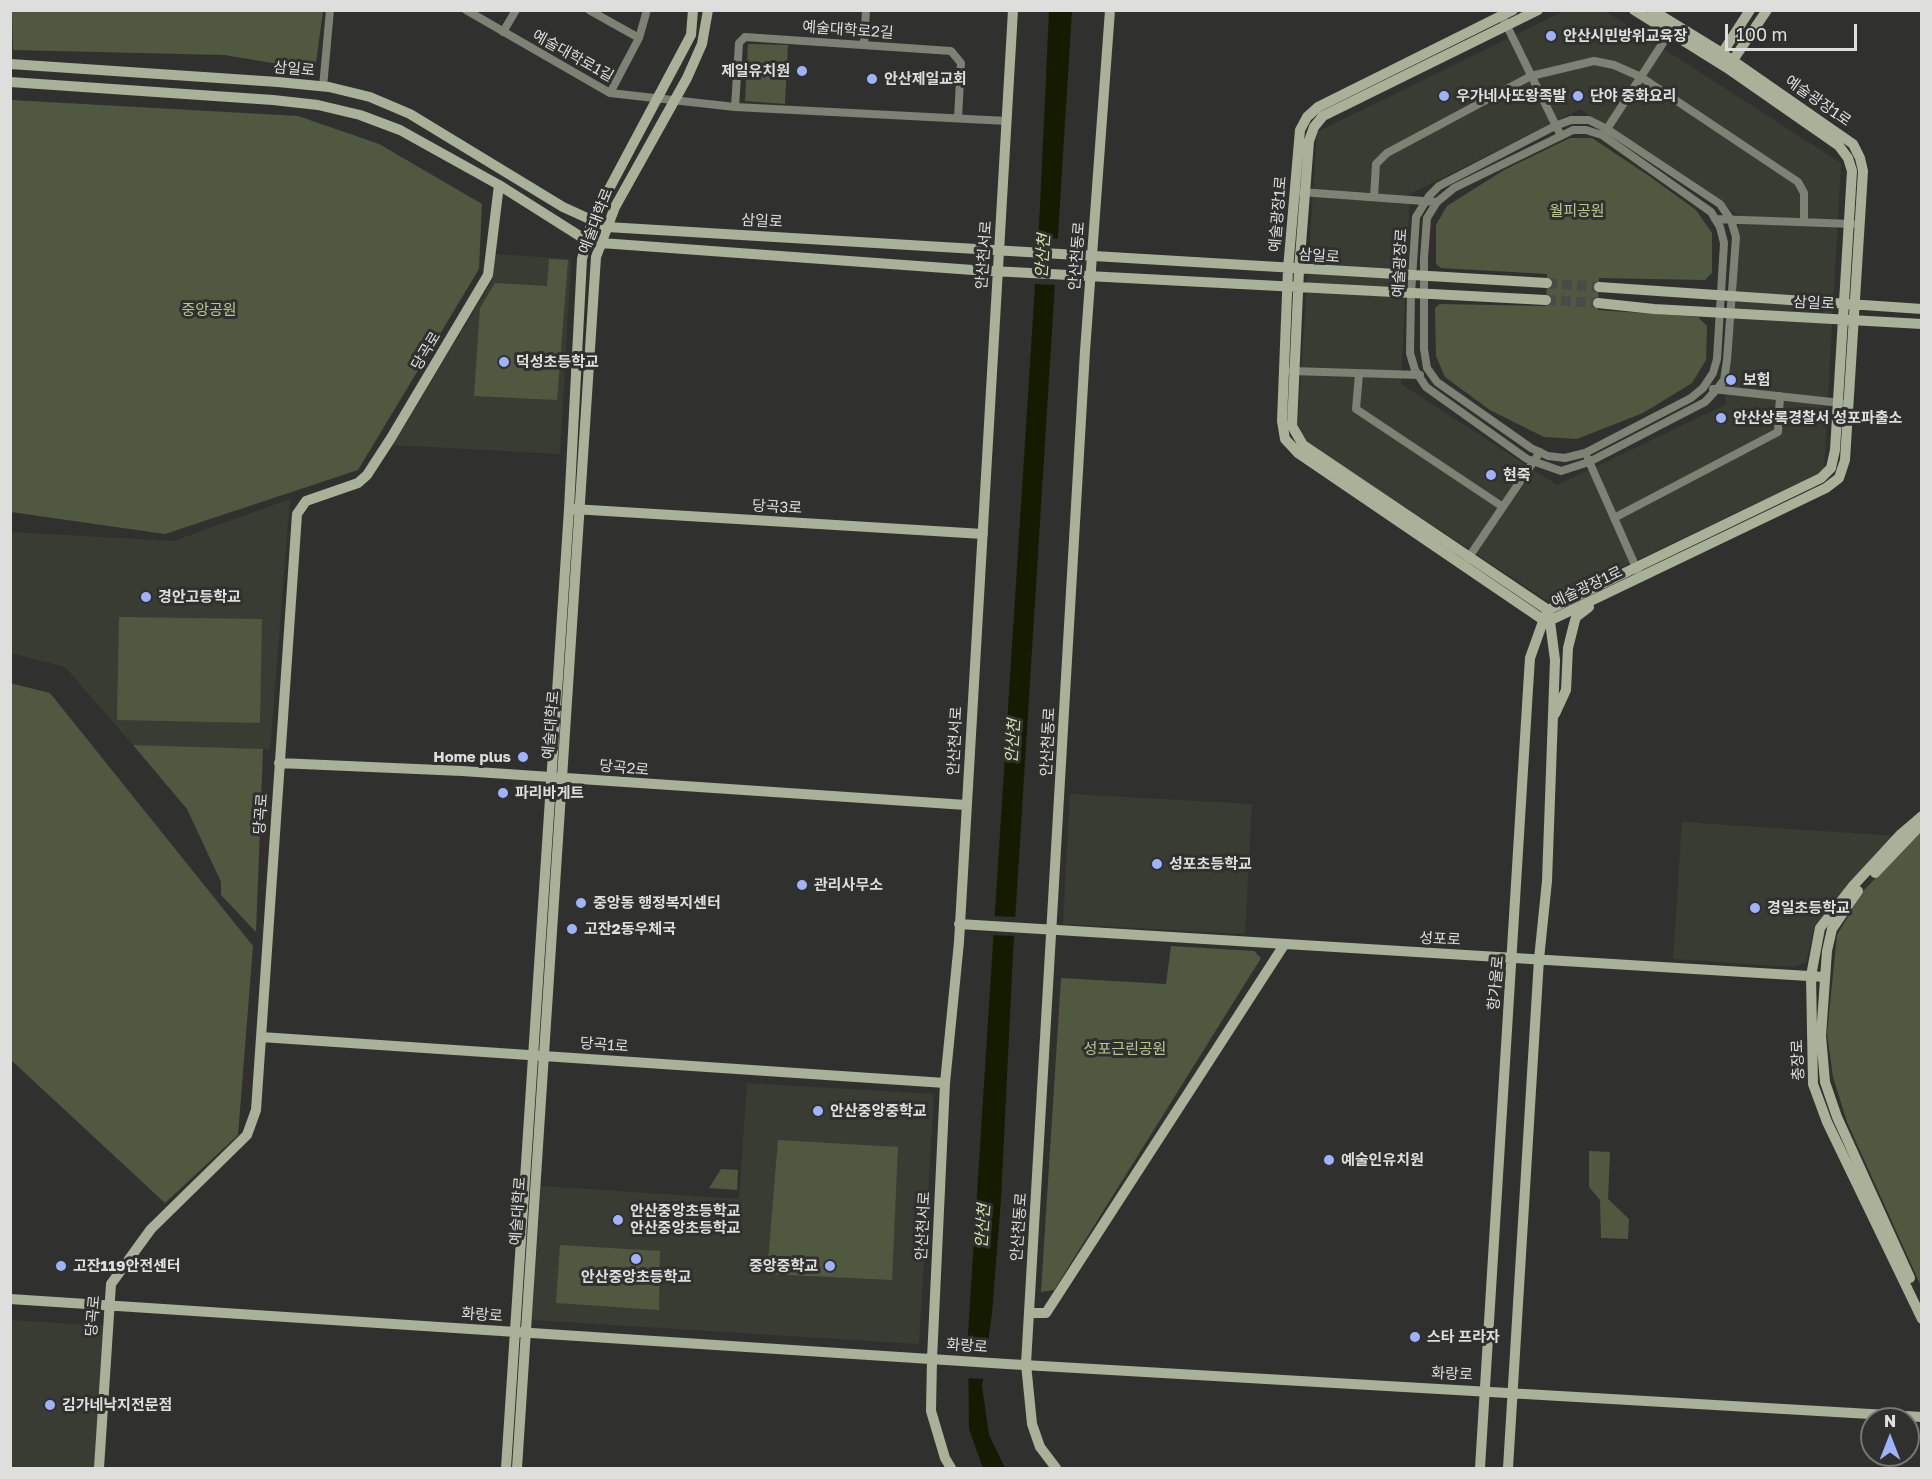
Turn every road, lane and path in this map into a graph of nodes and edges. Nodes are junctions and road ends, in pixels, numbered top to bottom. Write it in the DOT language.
graph roads {
  1 [pos="330,10"];
  2 [pos="466,10"];
  3 [pos="516,10"];
  4 [pos="589,10"];
  5 [pos="647,10"];
  6 [pos="693,10"];
  7 [pos="708,10"];
  8 [pos="866,10"];
  9 [pos="1013,10"];
  10 [pos="1110,10"];
  11 [pos="1513,10"];
  12 [pos="1538,10"];
  13 [pos="1634,10"];
  14 [pos="1652,10"];
  15 [pos="1750,10"];
  16 [pos="1767,10"];
  17 [pos="1504,21"];
  18 [pos="1672,30"];
  19 [pos="503,32"];
  20 [pos="639,38"];
  21 [pos="864,45"];
  22 [pos="1719,58"];
  23 [pos="10,64"];
  24 [pos="1730,64"];
  25 [pos="1531,76"];
  26 [pos="1641,77"];
  27 [pos="10,82"];
  28 [pos="323,87"];
  29 [pos="610,93"];
  30 [pos="658,100"];
  31 [pos="675,101"];
  32 [pos="735,107"];
  33 [pos="958,118"];
  34 [pos="1007,121"];
  35 [pos="1556,126"];
  36 [pos="1605,132"];
  37 [pos="1561,136"];
  38 [pos="499,185"];
  39 [pos="1300,192"];
  40 [pos="1374,197"];
  41 [pos="1425,201"];
  42 [pos="1437,202"];
  43 [pos="1715,219"];
  44 [pos="1731,220"];
  45 [pos="592,221"];
  46 [pos="1804,222"];
  47 [pos="1854,224"];
  48 [pos="607,226"];
  49 [pos="586,240"];
  50 [pos="601,243"];
  51 [pos="1000,250"];
  52 [pos="1092,255"];
  53 [pos="1293,269"];
  54 [pos="998,271"];
  55 [pos="1090,275"];
  56 [pos="1412,277"];
  57 [pos="1424,277"];
  58 [pos="1547,283"];
  59 [pos="1292,287"];
  60 [pos="1599,287"];
  61 [pos="1411,294"];
  62 [pos="1423,294"];
  63 [pos="1725,297"];
  64 [pos="1546,300"];
  65 [pos="1598,303"];
  66 [pos="1849,305"];
  67 [pos="1922,309"];
  68 [pos="1725,313"];
  69 [pos="1848,320"];
  70 [pos="1922,324"];
  71 [pos="1289,371"];
  72 [pos="1359,374"];
  73 [pos="1419,375"];
  74 [pos="1433,376"];
  75 [pos="1703,388"];
  76 [pos="1717,389"];
  77 [pos="1780,396"];
  78 [pos="1843,403"];
  79 [pos="1540,452"];
  80 [pos="1585,453"];
  81 [pos="1533,462"];
  82 [pos="1589,462"];
  83 [pos="1503,507"];
  84 [pos="574,509"];
  85 [pos="1614,518"];
  86 [pos="983,534"];
  87 [pos="1467,560"];
  88 [pos="1639,573"];
  89 [pos="1602,596"];
  90 [pos="1547,617"];
  91 [pos="1553,717"];
  92 [pos="279,763"];
  93 [pos="556,777"];
  94 [pos="966,805"];
  95 [pos="1922,816"];
  96 [pos="1922,826"];
  97 [pos="959,924"];
  98 [pos="1052,931"];
  99 [pos="1284,945"];
  100 [pos="1513,957"];
  101 [pos="1539,959"];
  102 [pos="1811,976"];
  103 [pos="1826,977"];
  104 [pos="261,1036"];
  105 [pos="539,1056"];
  106 [pos="945,1083"];
  107 [pos="10,1299"];
  108 [pos="1922,1302"];
  109 [pos="108,1306"];
  110 [pos="1029,1313"];
  111 [pos="1922,1319"];
  112 [pos="520,1332"];
  113 [pos="932,1359"];
  114 [pos="1026,1364"];
  115 [pos="1484,1391"];
  116 [pos="1513,1393"];
  117 [pos="1922,1417"];
  118 [pos="99,1468"];
  119 [pos="506,1468"];
  120 [pos="517,1468"];
  121 [pos="951,1468"];
  122 [pos="1056,1468"];
  123 [pos="1480,1468"];
  124 [pos="1508,1468"];
  1 -- 28 [label="street"];
  2 -- 19 [label="street, 예술대학로1길"];
  3 -- 19 [label="street"];
  4 -- 20 [label="street"];
  5 -- 20 [label="street"];
  6 -- 30 [label="street, 예술대학로"];
  7 -- 31 [label="street, 예술대학로"];
  8 -- 21 [label="street"];
  9 -- 34 [label="street, 안산천서로"];
  10 -- 52 [label="street, 안산천동로"];
  11 -- 17 [label="street, 예술광장1로"];
  12 -- 17 [label="street, 예술광장1로"];
  13 -- 18 [label="street, 예술광장1로"];
  14 -- 18 [label="street, 예술광장1로"];
  15 -- 22 [label="street"];
  16 -- 24 [label="street"];
  17 -- 25 [label="street"];
  17 -- 39 [label="street, 예술광장1로"];
  18 -- 22 [label="street, 예술광장1로"];
  18 -- 26 [label="street"];
  19 -- 29 [label="street, 예술대학로1길"];
  20 -- 29 [label="street"];
  21 -- 32 [label="street, 예술대학로2길"];
  21 -- 33 [label="street, 예술대학로2길"];
  22 -- 24 [label="street, 예술광장1로"];
  23 -- 28 [label="street, 삼일로"];
  24 -- 47 [label="street, 예술광장1로"];
  25 -- 26 [label="street"];
  25 -- 35 [label="street"];
  25 -- 40 [label="street"];
  26 -- 36 [label="street"];
  26 -- 46 [label="street"];
  27 -- 38 [label="street"];
  28 -- 45 [label="street, 삼일로"];
  29 -- 30 [label="street, 예술대학로1길"];
  30 -- 31 [label="street, 예술대학로1길"];
  30 -- 45 [label="street, 예술대학로"];
  31 -- 32 [label="street"];
  31 -- 48 [label="street, 예술대학로"];
  32 -- 33 [label="street"];
  33 -- 34 [label="street"];
  34 -- 51 [label="street, 안산천서로"];
  35 -- 36 [label="street, 예술광장로"];
  35 -- 37 [label="street"];
  35 -- 41 [label="street, 예술광장로"];
  36 -- 37 [label="street, 예술광장로"];
  36 -- 43 [label="street, 예술광장로"];
  36 -- 44 [label="street, 예술광장로"];
  37 -- 42 [label="street, 예술광장로"];
  38 -- 49 [label="street"];
  38 -- 92 [label="street, 당곡로"];
  39 -- 40 [label="street"];
  39 -- 53 [label="street, 예술광장1로"];
  40 -- 41 [label="street"];
  41 -- 42 [label="street"];
  41 -- 56 [label="street, 예술광장로"];
  42 -- 57 [label="street, 예술광장로"];
  43 -- 44 [label="street"];
  43 -- 63 [label="street"];
  44 -- 46 [label="street"];
  44 -- 63 [label="street"];
  45 -- 48 [label="street, 삼일로"];
  45 -- 49 [label="street, 예술대학로"];
  46 -- 47 [label="street"];
  47 -- 66 [label="street, 예술광장1로"];
  48 -- 50 [label="street, 예술대학로"];
  48 -- 51 [label="street, 삼일로"];
  49 -- 50 [label="street"];
  49 -- 84 [label="street, 예술대학로"];
  50 -- 54 [label="street"];
  50 -- 84 [label="street, 예술대학로"];
  51 -- 52 [label="street, 삼일로"];
  51 -- 54 [label="street, 안산천서로"];
  52 -- 53 [label="street, 삼일로"];
  52 -- 55 [label="street, 안산천동로"];
  53 -- 56 [label="street, 삼일로"];
  53 -- 59 [label="street, 예술광장1로"];
  54 -- 55 [label="street"];
  54 -- 86 [label="street, 안산천서로"];
  55 -- 59 [label="street"];
  55 -- 98 [label="street, 안산천동로"];
  56 -- 57 [label="street, 삼일로"];
  56 -- 61 [label="street, 예술광장로"];
  57 -- 58 [label="street, 삼일로"];
  57 -- 62 [label="street, 예술광장로"];
  59 -- 61 [label="street"];
  59 -- 71 [label="street, 예술광장1로"];
  60 -- 63 [label="street, 삼일로"];
  61 -- 62 [label="street"];
  61 -- 73 [label="street, 예술광장로"];
  62 -- 64 [label="street"];
  62 -- 74 [label="street, 예술광장로"];
  63 -- 66 [label="street, 삼일로"];
  63 -- 68 [label="street"];
  65 -- 68 [label="street, 삼일로"];
  66 -- 67 [label="street, 삼일로"];
  66 -- 69 [label="street, 예술광장1로"];
  68 -- 69 [label="street, 삼일로"];
  68 -- 75 [label="street"];
  68 -- 76 [label="street"];
  69 -- 70 [label="street, 삼일로"];
  69 -- 78 [label="street, 예술광장1로"];
  71 -- 72 [label="street"];
  71 -- 87 [label="street, 예술광장1로"];
  72 -- 73 [label="street"];
  72 -- 83 [label="street"];
  73 -- 74 [label="street"];
  73 -- 81 [label="street, 예술광장로"];
  74 -- 79 [label="street"];
  75 -- 76 [label="street"];
  75 -- 80 [label="street"];
  76 -- 77 [label="street"];
  76 -- 82 [label="street, 예술광장로"];
  77 -- 78 [label="street"];
  77 -- 85 [label="street"];
  78 -- 88 [label="street, 예술광장1로"];
  79 -- 80 [label="street"];
  79 -- 81 [label="street"];
  80 -- 82 [label="street"];
  81 -- 82 [label="street, 예술광장로"];
  81 -- 83 [label="street"];
  82 -- 85 [label="street"];
  83 -- 87 [label="street"];
  84 -- 86 [label="street, 당곡3로"];
  84 -- 93 [label="street, 예술대학로"];
  85 -- 88 [label="street"];
  86 -- 94 [label="street, 안산천서로"];
  87 -- 90 [label="street, 예술광장1로"];
  88 -- 89 [label="street, 예술광장1로"];
  88 -- 90 [label="street, 예술광장1로"];
  89 -- 90 [label="street, 예술광장1로"];
  89 -- 91 [label="street"];
  90 -- 91 [label="street"];
  90 -- 100 [label="street, 항가울로"];
  91 -- 101 [label="street"];
  92 -- 93 [label="street, 당곡2로"];
  92 -- 104 [label="street, 당곡로"];
  93 -- 94 [label="street, 당곡2로"];
  93 -- 105 [label="street, 예술대학로"];
  94 -- 97 [label="street, 안산천서로"];
  95 -- 102 [label="street, 충장로"];
  96 -- 103 [label="street, 충장로"];
  97 -- 98 [label="street, 성포로"];
  97 -- 106 [label="street, 안산천서로"];
  98 -- 99 [label="street, 성포로"];
  98 -- 110 [label="street, 안산천동로"];
  99 -- 100 [label="street, 성포로"];
  99 -- 110 [label="street"];
  100 -- 101 [label="street, 성포로"];
  100 -- 115 [label="street, 항가울로"];
  101 -- 102 [label="street, 성포로"];
  101 -- 116 [label="street"];
  102 -- 103 [label="street, 성포로"];
  102 -- 111 [label="street, 충장로"];
  103 -- 108 [label="street, 충장로"];
  104 -- 105 [label="street, 당곡1로"];
  104 -- 109 [label="street, 당곡로"];
  105 -- 106 [label="street, 당곡1로"];
  105 -- 112 [label="street, 예술대학로"];
  106 -- 113 [label="street, 안산천서로"];
  107 -- 109 [label="street, 화랑로"];
  109 -- 112 [label="street, 화랑로"];
  109 -- 118 [label="street, 당곡로"];
  110 -- 114 [label="street, 안산천동로"];
  112 -- 113 [label="street, 화랑로"];
  112 -- 119 [label="street, 예술대학로"];
  112 -- 120 [label="street, 예술대학로"];
  113 -- 114 [label="street, 화랑로"];
  113 -- 121 [label="street, 안산천서로"];
  114 -- 115 [label="street, 화랑로"];
  114 -- 122 [label="street, 안산천동로"];
  115 -- 116 [label="street, 화랑로"];
  115 -- 123 [label="street, 항가울로"];
  116 -- 117 [label="street, 화랑로"];
  116 -- 124 [label="street"];
}
